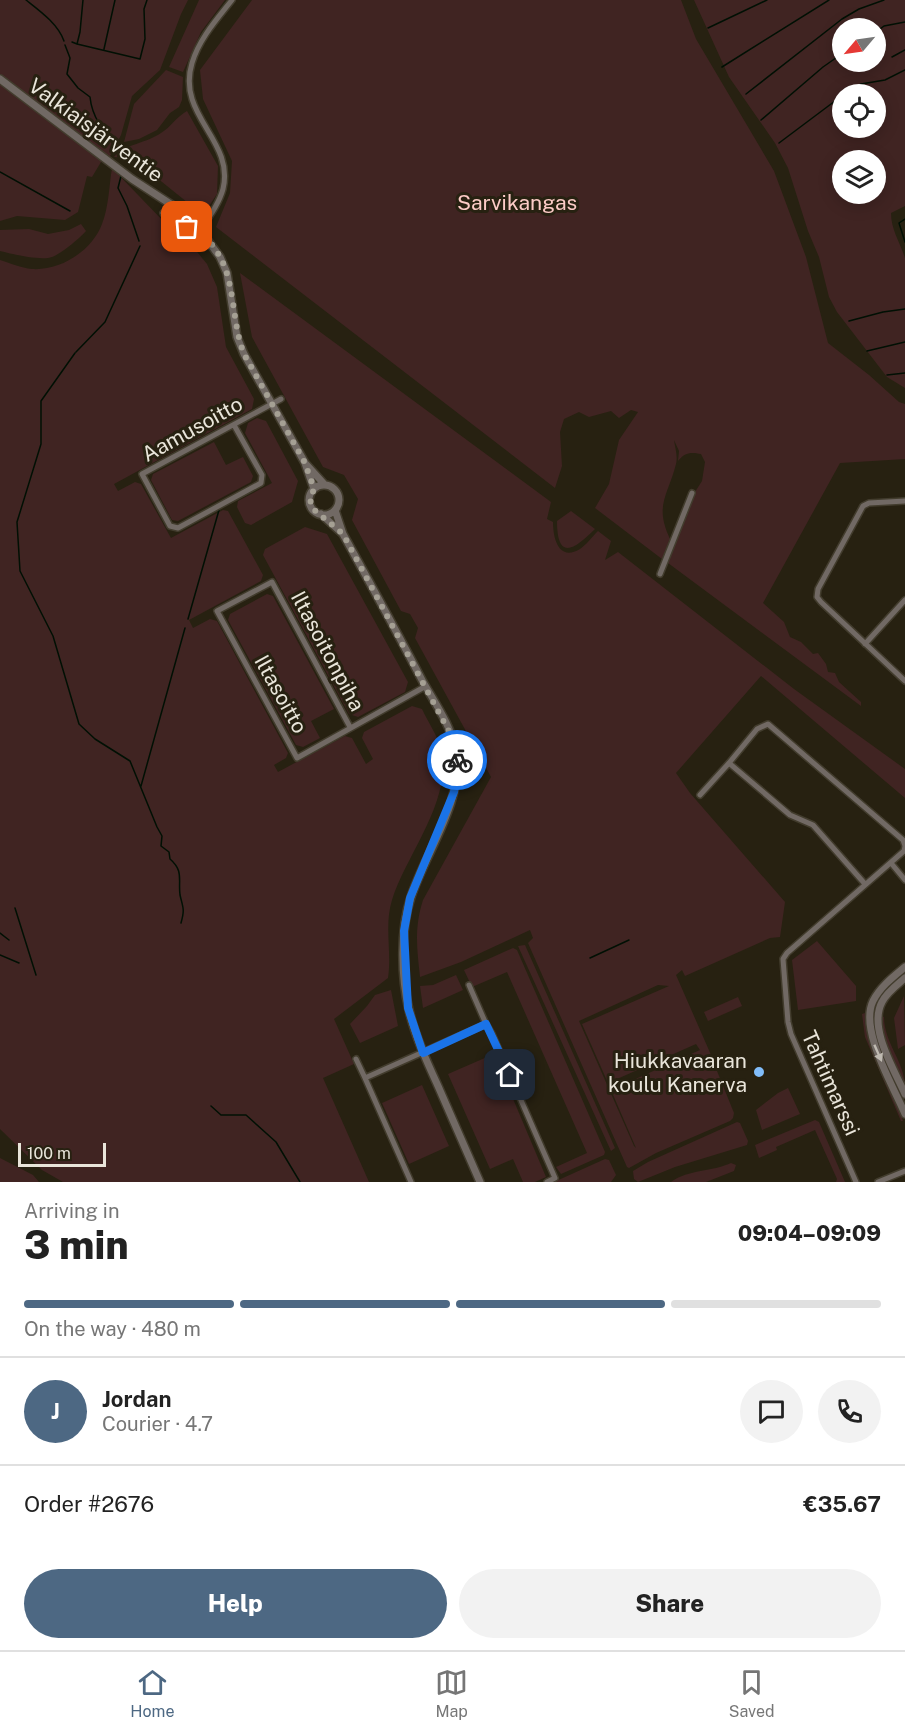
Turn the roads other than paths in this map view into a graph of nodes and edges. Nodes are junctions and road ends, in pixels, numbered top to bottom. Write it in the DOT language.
graph roads {
  1 [pos="232,0"];
  2 [pos="0,79"];
  3 [pos="172,205"];
  4 [pos="200,230"];
  5 [pos="280,399"];
  6 [pos="272,404"];
  7 [pos="234,425"];
  8 [pos="305,463"];
  9 [pos="325,485"];
  10 [pos="314,489"];
  11 [pos="692,494"];
  12 [pos="905,501"];
  13 [pos="335,510"];
  14 [pos="321,514"];
  15 [pos="343,534"];
  16 [pos="660,574"];
  17 [pos="905,600"];
  18 [pos="217,611"];
  19 [pos="865,644"];
  20 [pos="905,681"];
  21 [pos="426,686"];
  22 [pos="351,727"];
  23 [pos="729,763"];
  24 [pos="700,795"];
  25 [pos="905,846"];
  26 [pos="891,863"];
  27 [pos="905,880"];
  28 [pos="865,884"];
  29 [pos="905,967"];
  30 [pos="905,978"];
  31 [pos="469,985"];
  32 [pos="486,1024"];
  33 [pos="423,1053"];
  34 [pos="356,1059"];
  35 [pos="365,1078"];
  36 [pos="905,1094"];
  37 [pos="905,1114"];
  38 [pos="905,1171"];
  39 [pos="411,1182"];
  40 [pos="480,1182"];
  41 [pos="547,1182"];
  42 [pos="856,1182"];
  43 [pos="878,1182"];
  1 -- 4 [label="street"];
  2 -- 3 [label="street, Valkiaisjärventie"];
  3 -- 4 [label="street, Valkiaisjärventie"];
  3 -- 4 [label="street"];
  4 -- 6 [label="street, Valkiaisjärventie"];
  5 -- 6 [label="street, Aamusoitto"];
  6 -- 7 [label="street, Aamusoitto"];
  6 -- 8 [label="street, Valkiaisjärventie"];
  7 -- 7 [label="street, Aamusoitto"];
  8 -- 9 [label="street"];
  8 -- 10 [label="street"];
  9 -- 10 [label="street"];
  9 -- 13 [label="street"];
  10 -- 14 [label="street"];
  11 -- 16 [label="street"];
  12 -- 19 [label="street"];
  13 -- 14 [label="street"];
  13 -- 15 [label="street"];
  14 -- 15 [label="street"];
  15 -- 21 [label="street"];
  17 -- 19 [label="street"];
  18 -- 22 [label="street, Iltasoitonpiha"];
  18 -- 22 [label="street, Iltasoitto"];
  19 -- 20 [label="street"];
  21 -- 22 [label="street, Iltasoitto"];
  21 -- 33 [label="street"];
  23 -- 24 [label="street"];
  23 -- 25 [label="street"];
  23 -- 28 [label="street"];
  25 -- 26 [label="street, Tahtimarssi"];
  26 -- 27 [label="street"];
  26 -- 28 [label="street, Tahtimarssi"];
  28 -- 42 [label="street, Tahtimarssi"];
  29 -- 37 [label="street, one-way"];
  30 -- 36 [label="street"];
  31 -- 32 [label="street"];
  32 -- 33 [label="street"];
  32 -- 41 [label="street"];
  33 -- 35 [label="street"];
  33 -- 40 [label="street"];
  34 -- 35 [label="street"];
  35 -- 39 [label="street"];
  38 -- 43 [label="street"];
}
